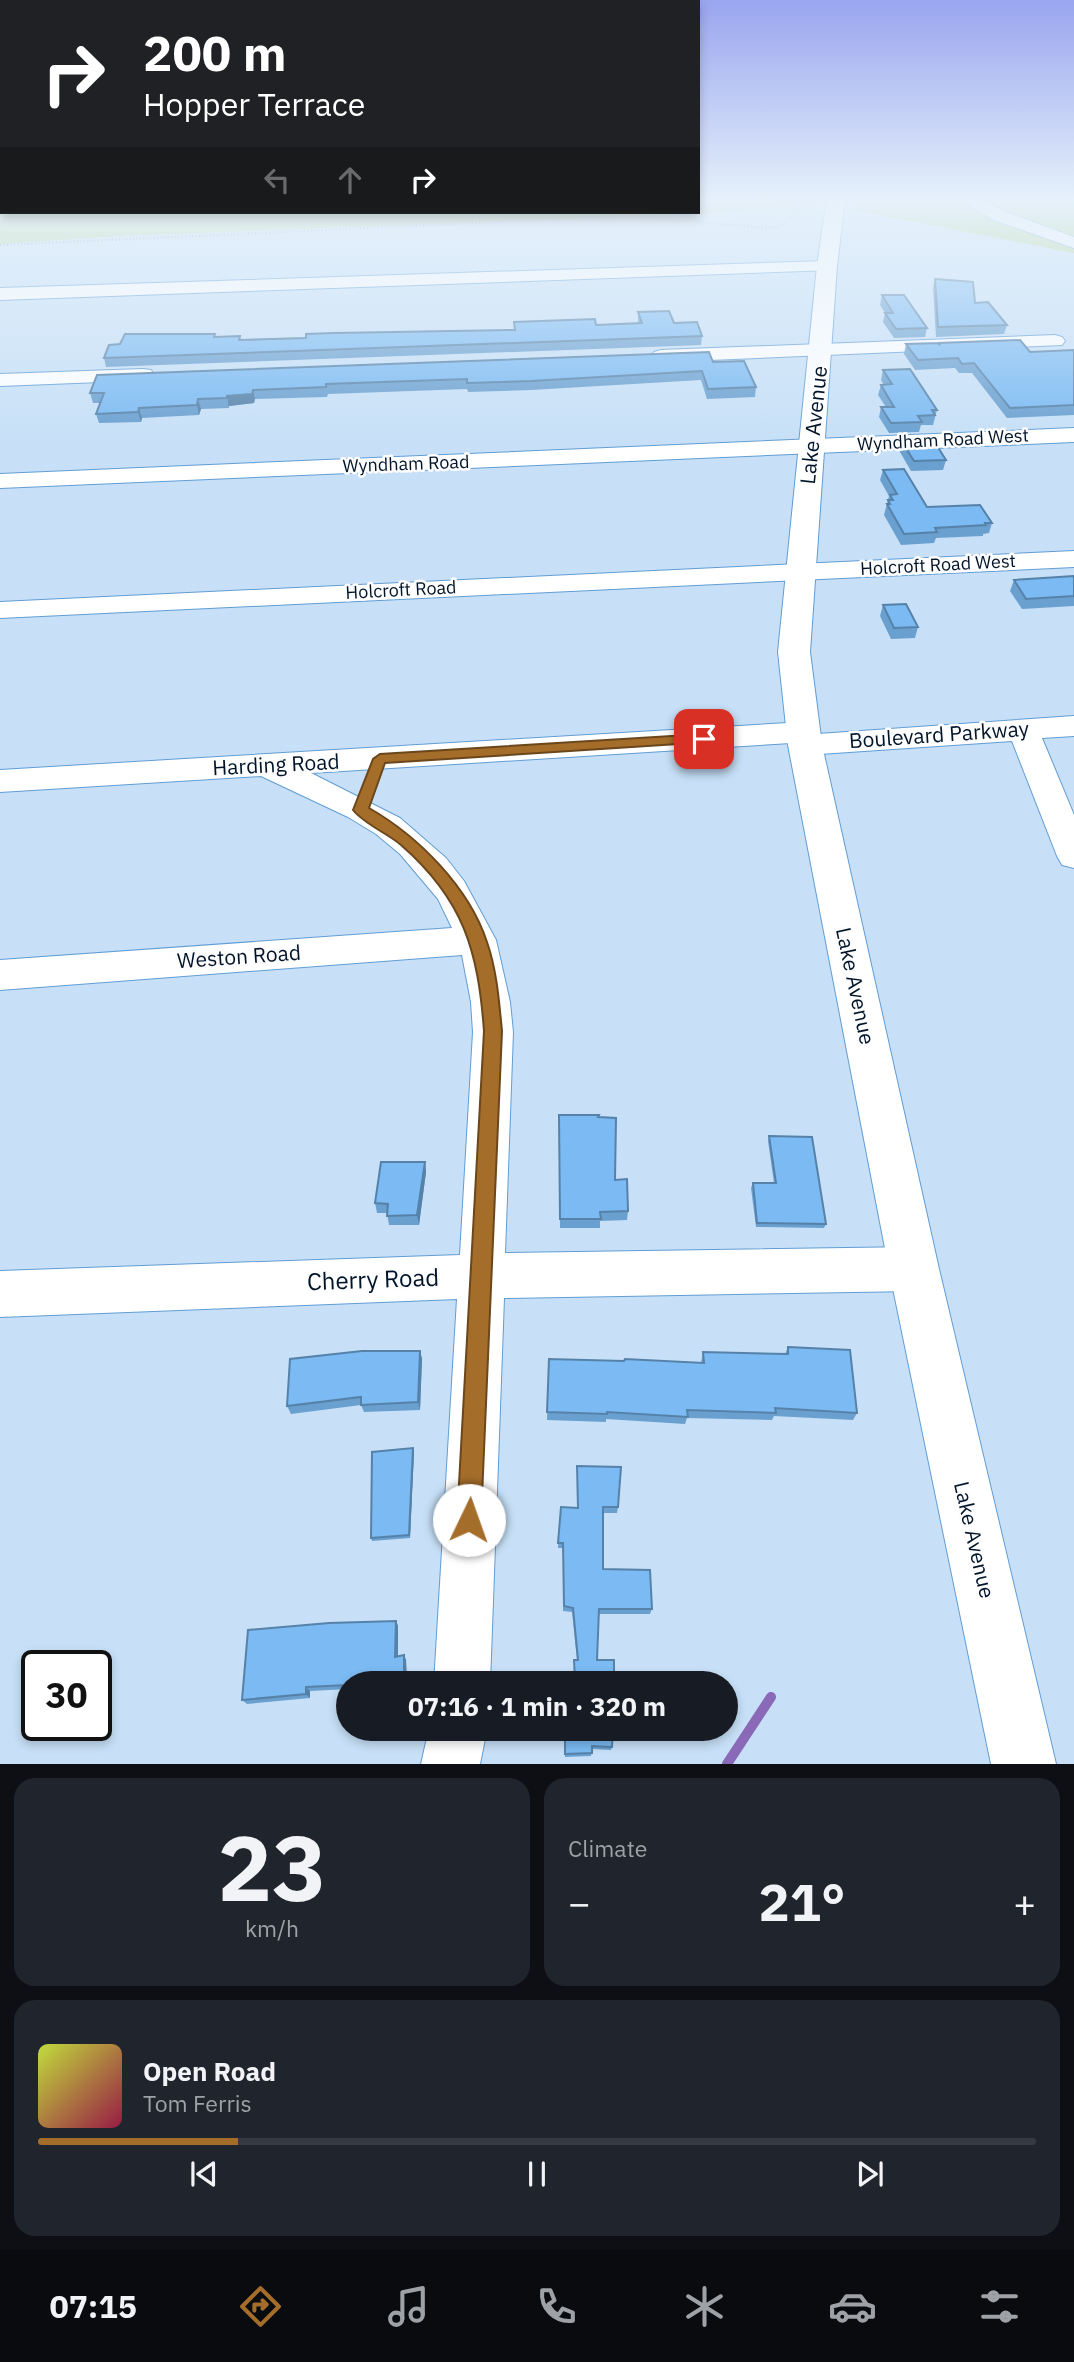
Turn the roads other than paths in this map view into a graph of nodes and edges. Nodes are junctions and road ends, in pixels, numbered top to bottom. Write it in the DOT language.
graph roads {
  1 [pos="404,280"];
  2 [pos="826,280"];
  3 [pos="0,294"];
  4 [pos="1055,341"];
  5 [pos="822,350"];
  6 [pos="640,356"];
  7 [pos="167,374"];
  8 [pos="0,380"];
  9 [pos="1074,435"];
  10 [pos="811,446"];
  11 [pos="0,481"];
  12 [pos="1074,559"];
  13 [pos="802,571"];
  14 [pos="0,610"];
  15 [pos="1074,726"];
  16 [pos="1023,729"];
  17 [pos="804,739"];
  18 [pos="380,759"];
  19 [pos="268,766"];
  20 [pos="0,781"];
  21 [pos="361,810"];
  22 [pos="1074,856"];
  23 [pos="478,940"];
  24 [pos="0,975"];
  25 [pos="914,1269"];
  26 [pos="480,1276"];
  27 [pos="0,1294"];
  28 [pos="463,1671"];
  29 [pos="455,1741"];
  30 [pos="450,1763"];
  31 [pos="1024,1763"];
  1 -- 3 [label="street"];
  2 -- 5 [label="main road, Lake Avenue"];
  4 -- 5 [label="street"];
  5 -- 6 [label="street"];
  5 -- 10 [label="main road, Lake Avenue"];
  7 -- 8 [label="street"];
  9 -- 10 [label="street, Wyndham Road West"];
  10 -- 11 [label="street, Wyndham Road"];
  10 -- 13 [label="main road, Lake Avenue"];
  12 -- 13 [label="street, Holcroft Road West"];
  13 -- 14 [label="street, Holcroft Road"];
  13 -- 17 [label="main road, Lake Avenue"];
  15 -- 16 [label="street, Boulevard Parkway"];
  16 -- 17 [label="street, Boulevard Parkway"];
  16 -- 22 [label="street"];
  17 -- 18 [label="street, Harding Road"];
  17 -- 25 [label="main road, Lake Avenue"];
  18 -- 19 [label="street, Harding Road"];
  18 -- 21 [label="street"];
  19 -- 20 [label="street, Harding Road"];
  19 -- 21 [label="street"];
  21 -- 23 [label="street"];
  23 -- 24 [label="street, Weston Road"];
  23 -- 26 [label="street"];
  25 -- 26 [label="street, Cherry Road"];
  25 -- 31 [label="main road, Lake Avenue"];
  26 -- 27 [label="street, Cherry Road"];
  26 -- 28 [label="street"];
  29 -- 30 [label="street"];
}
